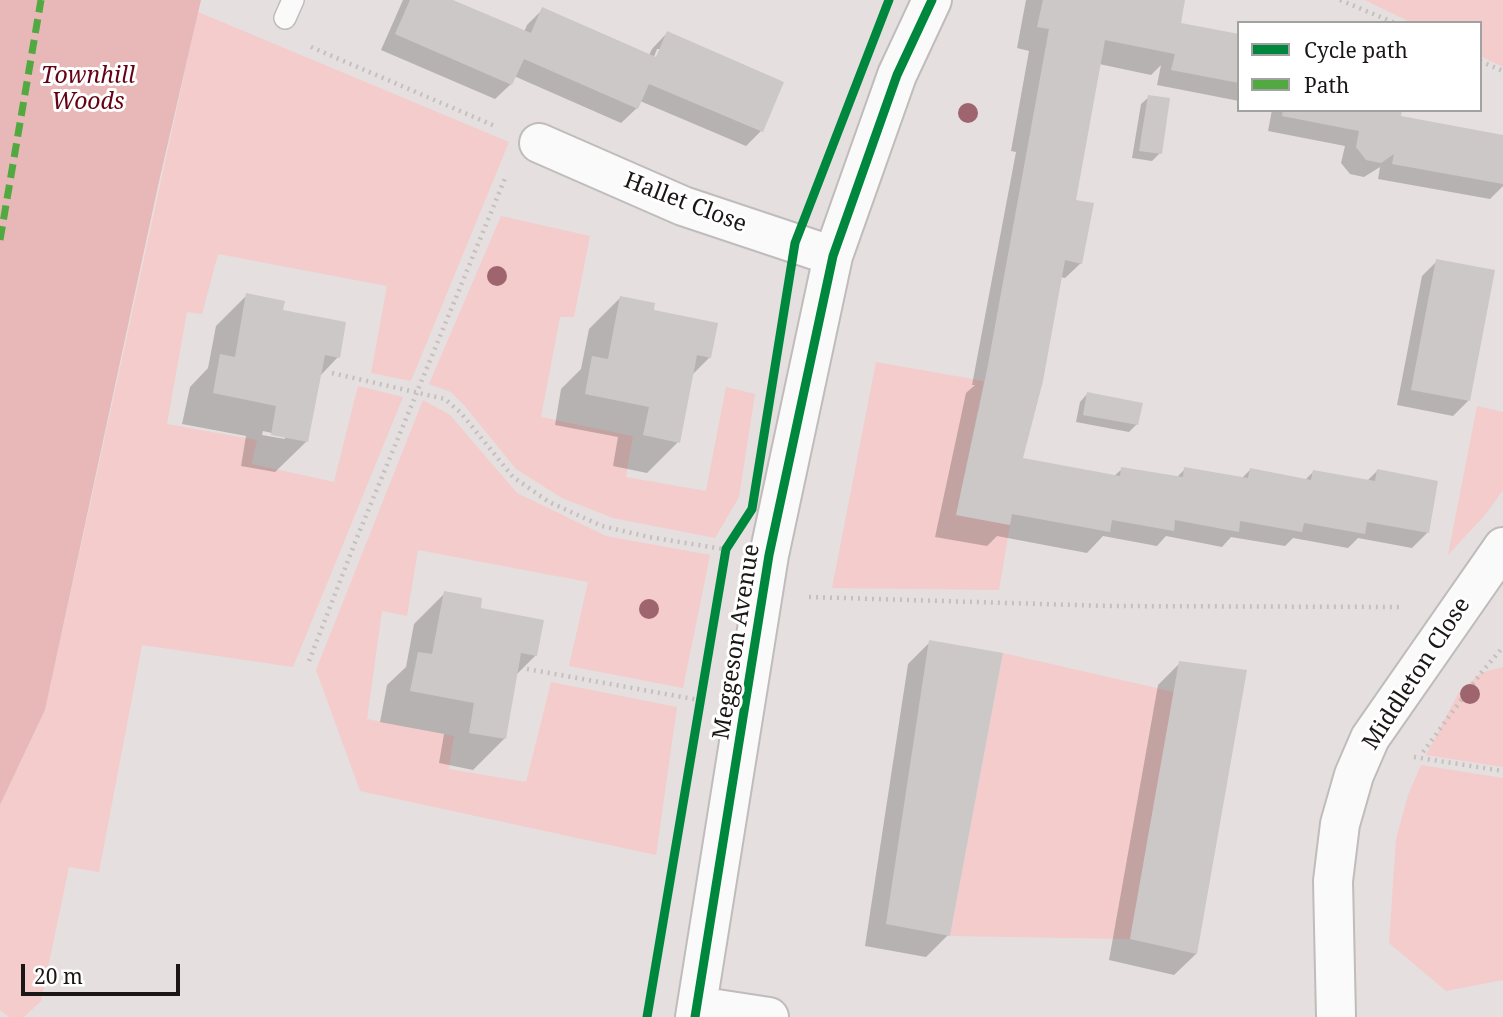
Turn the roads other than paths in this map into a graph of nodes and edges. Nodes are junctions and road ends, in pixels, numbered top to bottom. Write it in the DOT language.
graph roads {
  1 [pos="932,0"];
  2 [pos="530,140"];
  3 [pos="833,256"];
  4 [pos="1503,547"];
  5 [pos="696,1011"];
  6 [pos="769,1017"];
  7 [pos="1336,1017"];
  1 -- 3 [label="street, Meggeson Avenue"];
  2 -- 3 [label="street, Hallet Close"];
  3 -- 5 [label="street, Meggeson Avenue"];
  4 -- 7 [label="street, Middleton Close"];
  5 -- 6 [label="street"];
}
